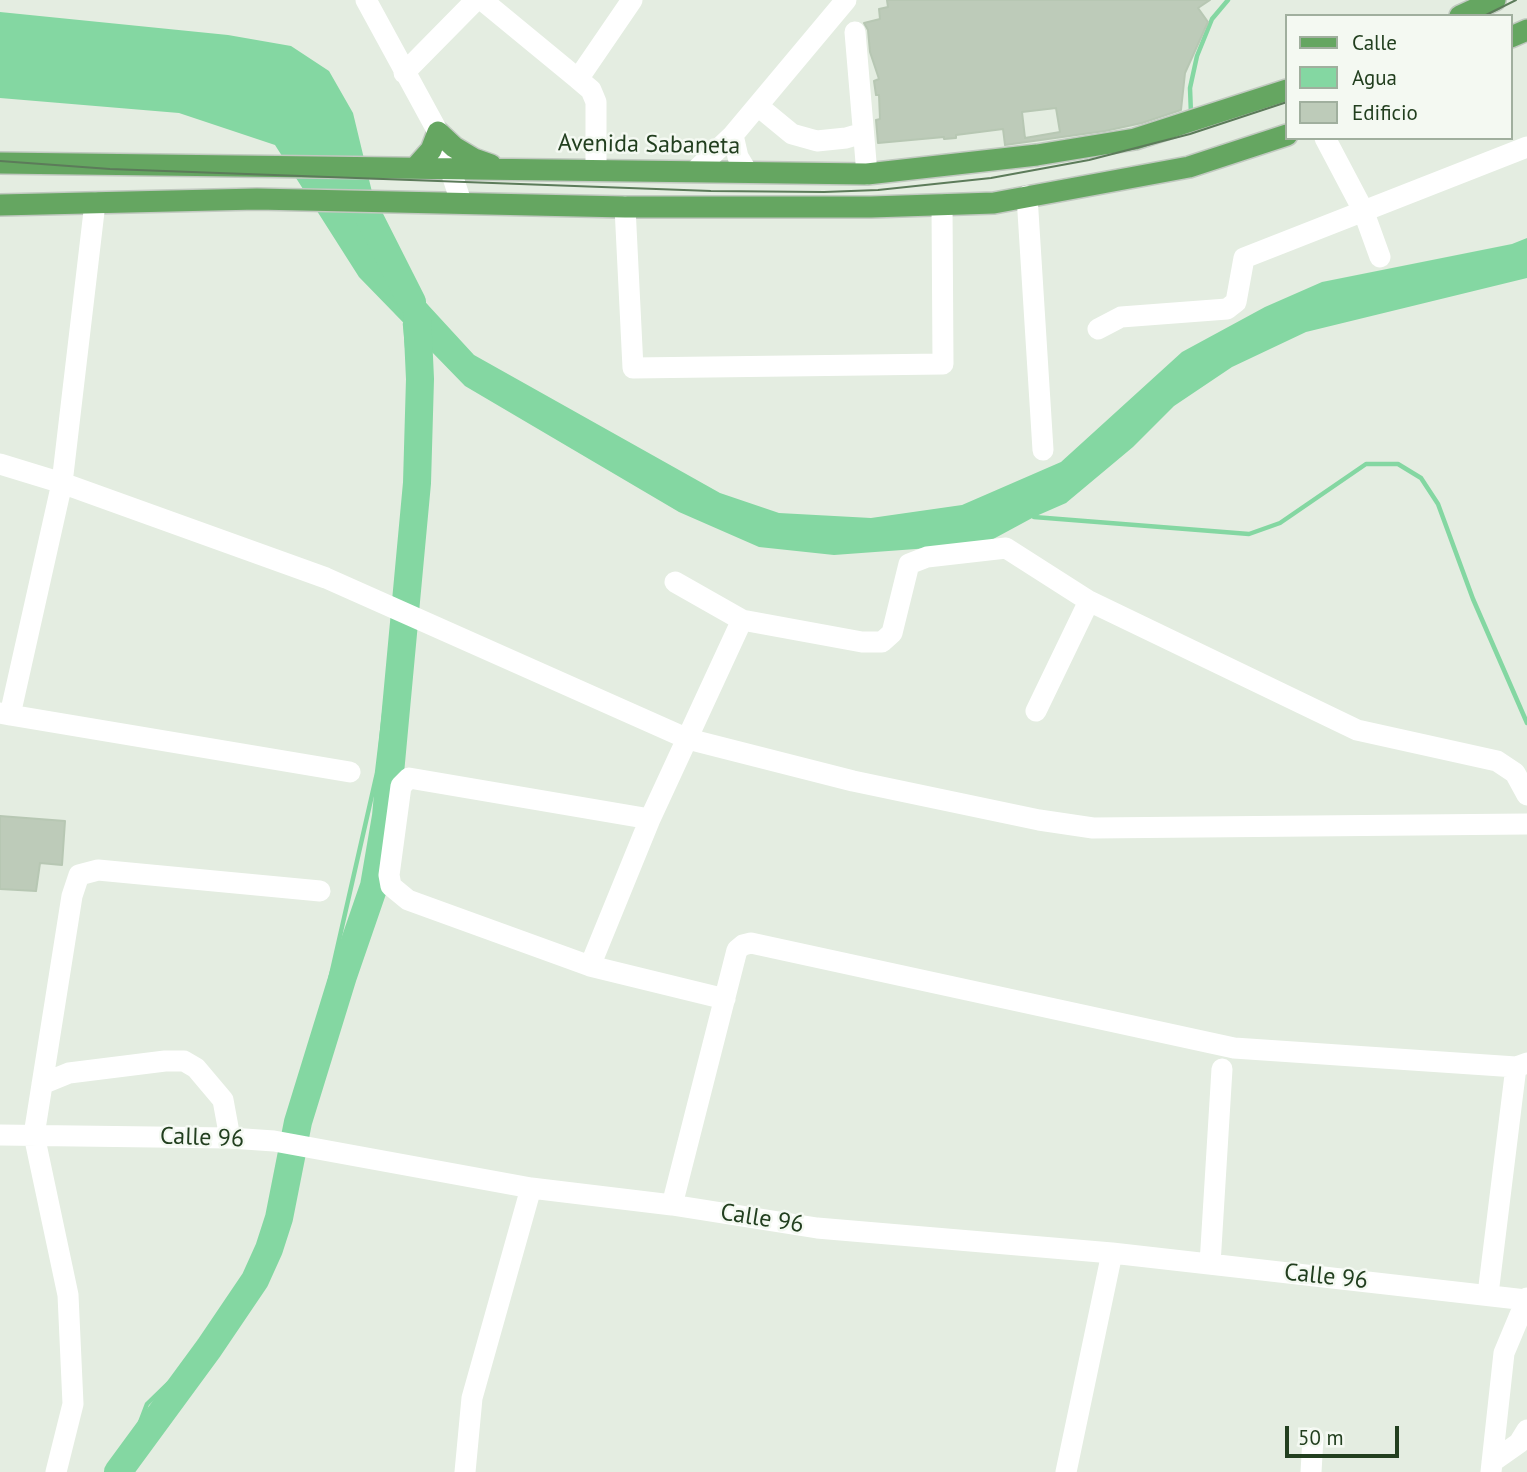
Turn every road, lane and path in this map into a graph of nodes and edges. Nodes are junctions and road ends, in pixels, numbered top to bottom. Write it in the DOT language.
graph roads {
  1 [pos="366,0"];
  2 [pos="476,0"];
  3 [pos="482,0"];
  4 [pos="632,0"];
  5 [pos="846,0"];
  6 [pos="1495,0"];
  7 [pos="1464,14"];
  8 [pos="855,32"];
  9 [pos="404,73"];
  10 [pos="578,79"];
  11 [pos="1286,90"];
  12 [pos="758,106"];
  13 [pos="438,132"];
  14 [pos="863,133"];
  15 [pos="733,135"];
  16 [pos="1286,135"];
  17 [pos="1326,140"];
  18 [pos="1527,147"];
  19 [pos="0,163"];
  20 [pos="413,167"];
  21 [pos="449,168"];
  22 [pos="507,170"];
  23 [pos="596,170"];
  24 [pos="695,171"];
  25 [pos="747,172"];
  26 [pos="867,174"];
  27 [pos="1027,196"];
  28 [pos="461,202"];
  29 [pos="95,203"];
  30 [pos="0,205"];
  31 [pos="942,205"];
  32 [pos="625,207"];
  33 [pos="1363,210"];
  34 [pos="1380,257"];
  35 [pos="1098,329"];
  36 [pos="1043,450"];
  37 [pos="0,464"];
  38 [pos="62,483"];
  39 [pos="675,582"];
  40 [pos="1089,601"];
  41 [pos="742,621"];
  42 [pos="1036,711"];
  43 [pos="5,714"];
  44 [pos="688,739"];
  45 [pos="350,772"];
  46 [pos="1527,795"];
  47 [pos="650,819"];
  48 [pos="1527,824"];
  49 [pos="320,891"];
  50 [pos="590,966"];
  51 [pos="725,999"];
  52 [pos="1522,1065"];
  53 [pos="1222,1069"];
  54 [pos="42,1084"];
  55 [pos="0,1135"];
  56 [pos="34,1135"];
  57 [pos="230,1138"];
  58 [pos="531,1188"];
  59 [pos="672,1205"];
  60 [pos="1112,1253"];
  61 [pos="1210,1264"];
  62 [pos="1488,1294"];
  63 [pos="1527,1299"];
  64 [pos="1527,1430"];
  65 [pos="1313,1438"];
  66 [pos="1492,1467"];
  67 [pos="57,1472"];
  68 [pos="465,1472"];
  69 [pos="1066,1472"];
  70 [pos="1311,1472"];
  1 -- 9 [label="street"];
  2 -- 9 [label="street"];
  3 -- 10 [label="street"];
  4 -- 10 [label="street"];
  5 -- 12 [label="street"];
  6 -- 7 [label="main road"];
  8 -- 14 [label="street"];
  9 -- 13 [label="street"];
  10 -- 23 [label="street"];
  11 -- 26 [label="main road, Avenida Sabaneta"];
  12 -- 14 [label="street"];
  12 -- 15 [label="street"];
  13 -- 20 [label="main road"];
  13 -- 21 [label="street"];
  13 -- 22 [label="main road"];
  14 -- 26 [label="street"];
  15 -- 24 [label="street"];
  15 -- 25 [label="street"];
  16 -- 27 [label="main road"];
  17 -- 33 [label="street"];
  18 -- 33 [label="street"];
  19 -- 20 [label="main road, Avenida Sabaneta"];
  20 -- 21 [label="main road, Avenida Sabaneta"];
  21 -- 22 [label="main road, Avenida Sabaneta"];
  21 -- 28 [label="street"];
  22 -- 23 [label="main road, Avenida Sabaneta"];
  23 -- 24 [label="main road, Avenida Sabaneta"];
  24 -- 25 [label="main road, Avenida Sabaneta"];
  25 -- 26 [label="main road, Avenida Sabaneta"];
  27 -- 31 [label="main road"];
  27 -- 36 [label="street"];
  28 -- 29 [label="main road"];
  28 -- 32 [label="main road"];
  29 -- 30 [label="main road"];
  29 -- 38 [label="street"];
  31 -- 32 [label="main road"];
  31 -- 32 [label="street"];
  33 -- 34 [label="street"];
  33 -- 35 [label="street"];
  37 -- 38 [label="street"];
  38 -- 43 [label="street"];
  38 -- 44 [label="street"];
  39 -- 41 [label="street"];
  40 -- 41 [label="street"];
  40 -- 42 [label="street"];
  40 -- 46 [label="street"];
  41 -- 44 [label="street"];
  43 -- 45 [label="street"];
  44 -- 47 [label="street"];
  44 -- 48 [label="street"];
  47 -- 50 [label="street"];
  47 -- 50 [label="street"];
  49 -- 54 [label="street"];
  50 -- 51 [label="street"];
  51 -- 52 [label="street"];
  51 -- 59 [label="street"];
  52 -- 62 [label="street"];
  53 -- 61 [label="street"];
  54 -- 56 [label="street"];
  54 -- 57 [label="street"];
  55 -- 56 [label="street, Calle 96"];
  56 -- 57 [label="street, Calle 96"];
  56 -- 67 [label="street"];
  57 -- 58 [label="street, Calle 96"];
  58 -- 59 [label="street, Calle 96"];
  58 -- 68 [label="street"];
  59 -- 60 [label="street, Calle 96"];
  60 -- 61 [label="street, Calle 96"];
  60 -- 69 [label="street"];
  61 -- 62 [label="street, Calle 96"];
  62 -- 63 [label="street, Calle 96"];
  63 -- 66 [label="street"];
  64 -- 66 [label="street"];
  65 -- 70 [label="street"];
}
